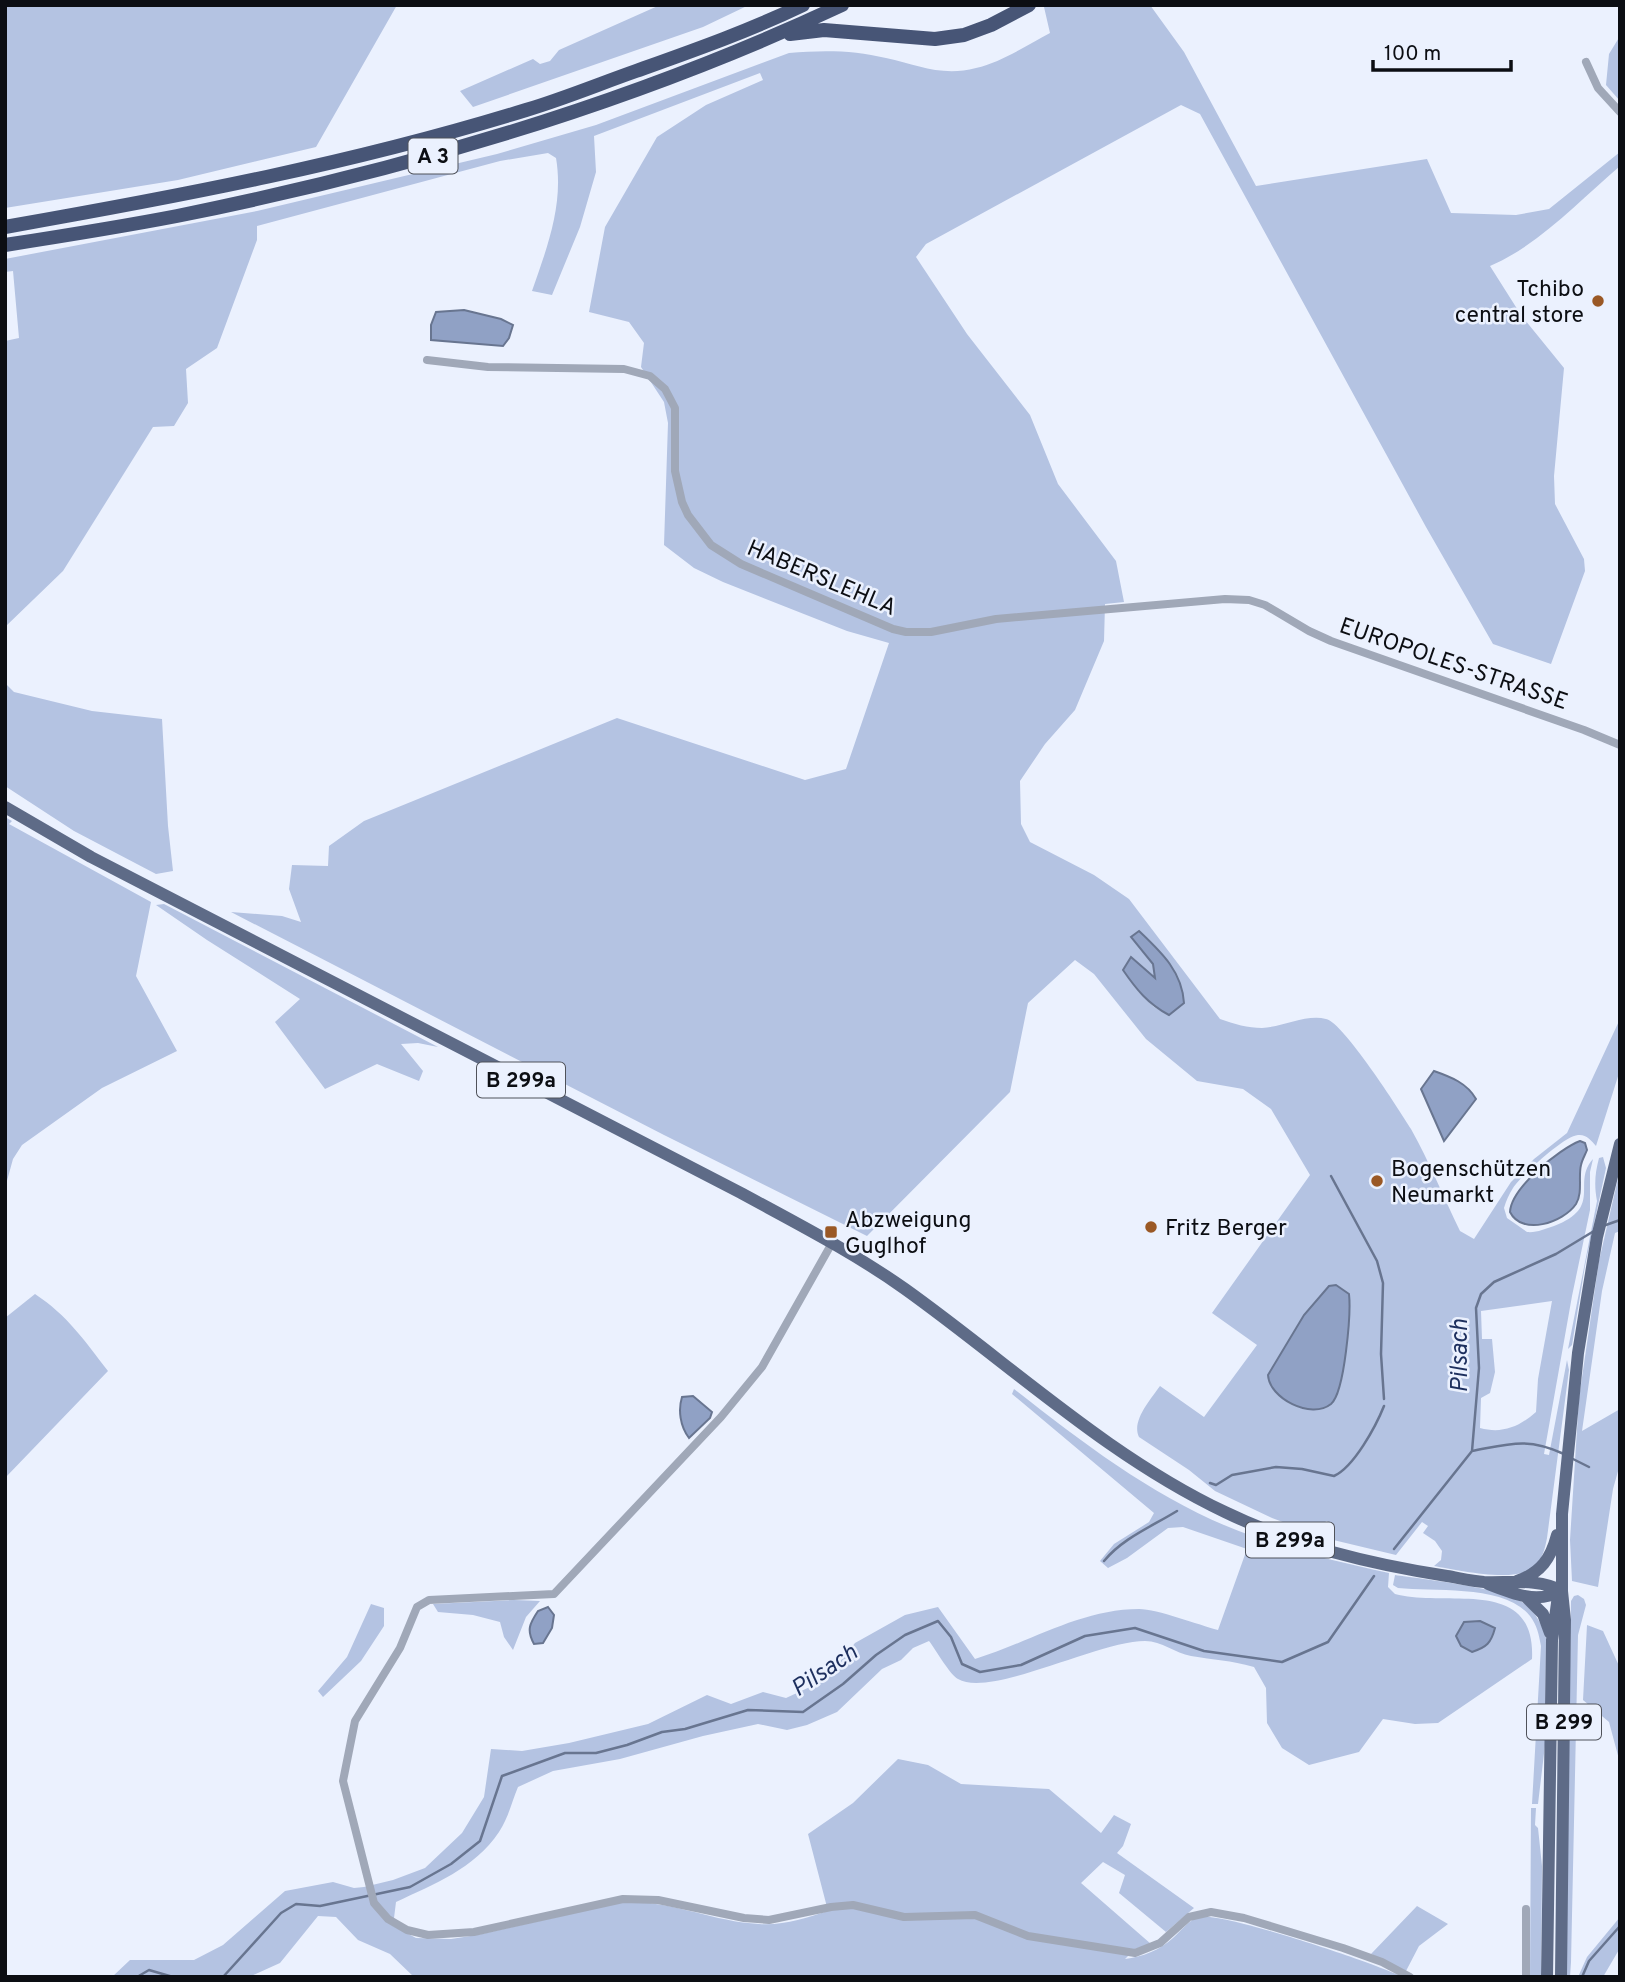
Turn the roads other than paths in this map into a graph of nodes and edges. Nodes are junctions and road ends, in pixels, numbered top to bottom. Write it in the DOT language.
graph roads {
  1 [pos="803,5"];
  2 [pos="842,5"];
  3 [pos="1029,5"];
  4 [pos="775,36"];
  5 [pos="1586,62"];
  6 [pos="1620,112"];
  7 [pos="5,228"];
  8 [pos="5,246"];
  9 [pos="427,360"];
  10 [pos="1279,611"];
  11 [pos="1620,745"];
  12 [pos="5,807"];
  13 [pos="1620,1144"];
  14 [pos="832,1242"];
  15 [pos="1562,1514"];
  16 [pos="1517,1581"];
  17 [pos="1482,1582"];
  18 [pos="1562,1591"];
  19 [pos="1526,1597"];
  20 [pos="1552,1640"];
  21 [pos="1526,1909"];
  22 [pos="1408,1976"];
  23 [pos="1526,1977"];
  24 [pos="1547,1977"];
  25 [pos="1561,1977"];
  1 -- 7 [label="highway, A 3"];
  2 -- 4 [label="highway, A 3"];
  3 -- 4 [label="highway"];
  4 -- 8 [label="highway, A 3"];
  5 -- 6 [label="street"];
  9 -- 10 [label="street, HABERSLEHLA"];
  10 -- 11 [label="street, EUROPOLES-STRASSE"];
  12 -- 14 [label="main road, B 299a"];
  13 -- 15 [label="main road, B 299"];
  14 -- 17 [label="main road, B 299a"];
  14 -- 22 [label="street"];
  15 -- 16 [label="main road"];
  15 -- 18 [label="main road, B 299"];
  16 -- 17 [label="main road, B 299a"];
  16 -- 18 [label="main road, B 299a"];
  17 -- 19 [label="main road, B 299a"];
  18 -- 19 [label="main road, B 299a"];
  18 -- 20 [label="main road, B 299"];
  18 -- 25 [label="main road, B 299"];
  19 -- 20 [label="main road"];
  20 -- 24 [label="main road, B 299"];
  21 -- 23 [label="street"];
}
